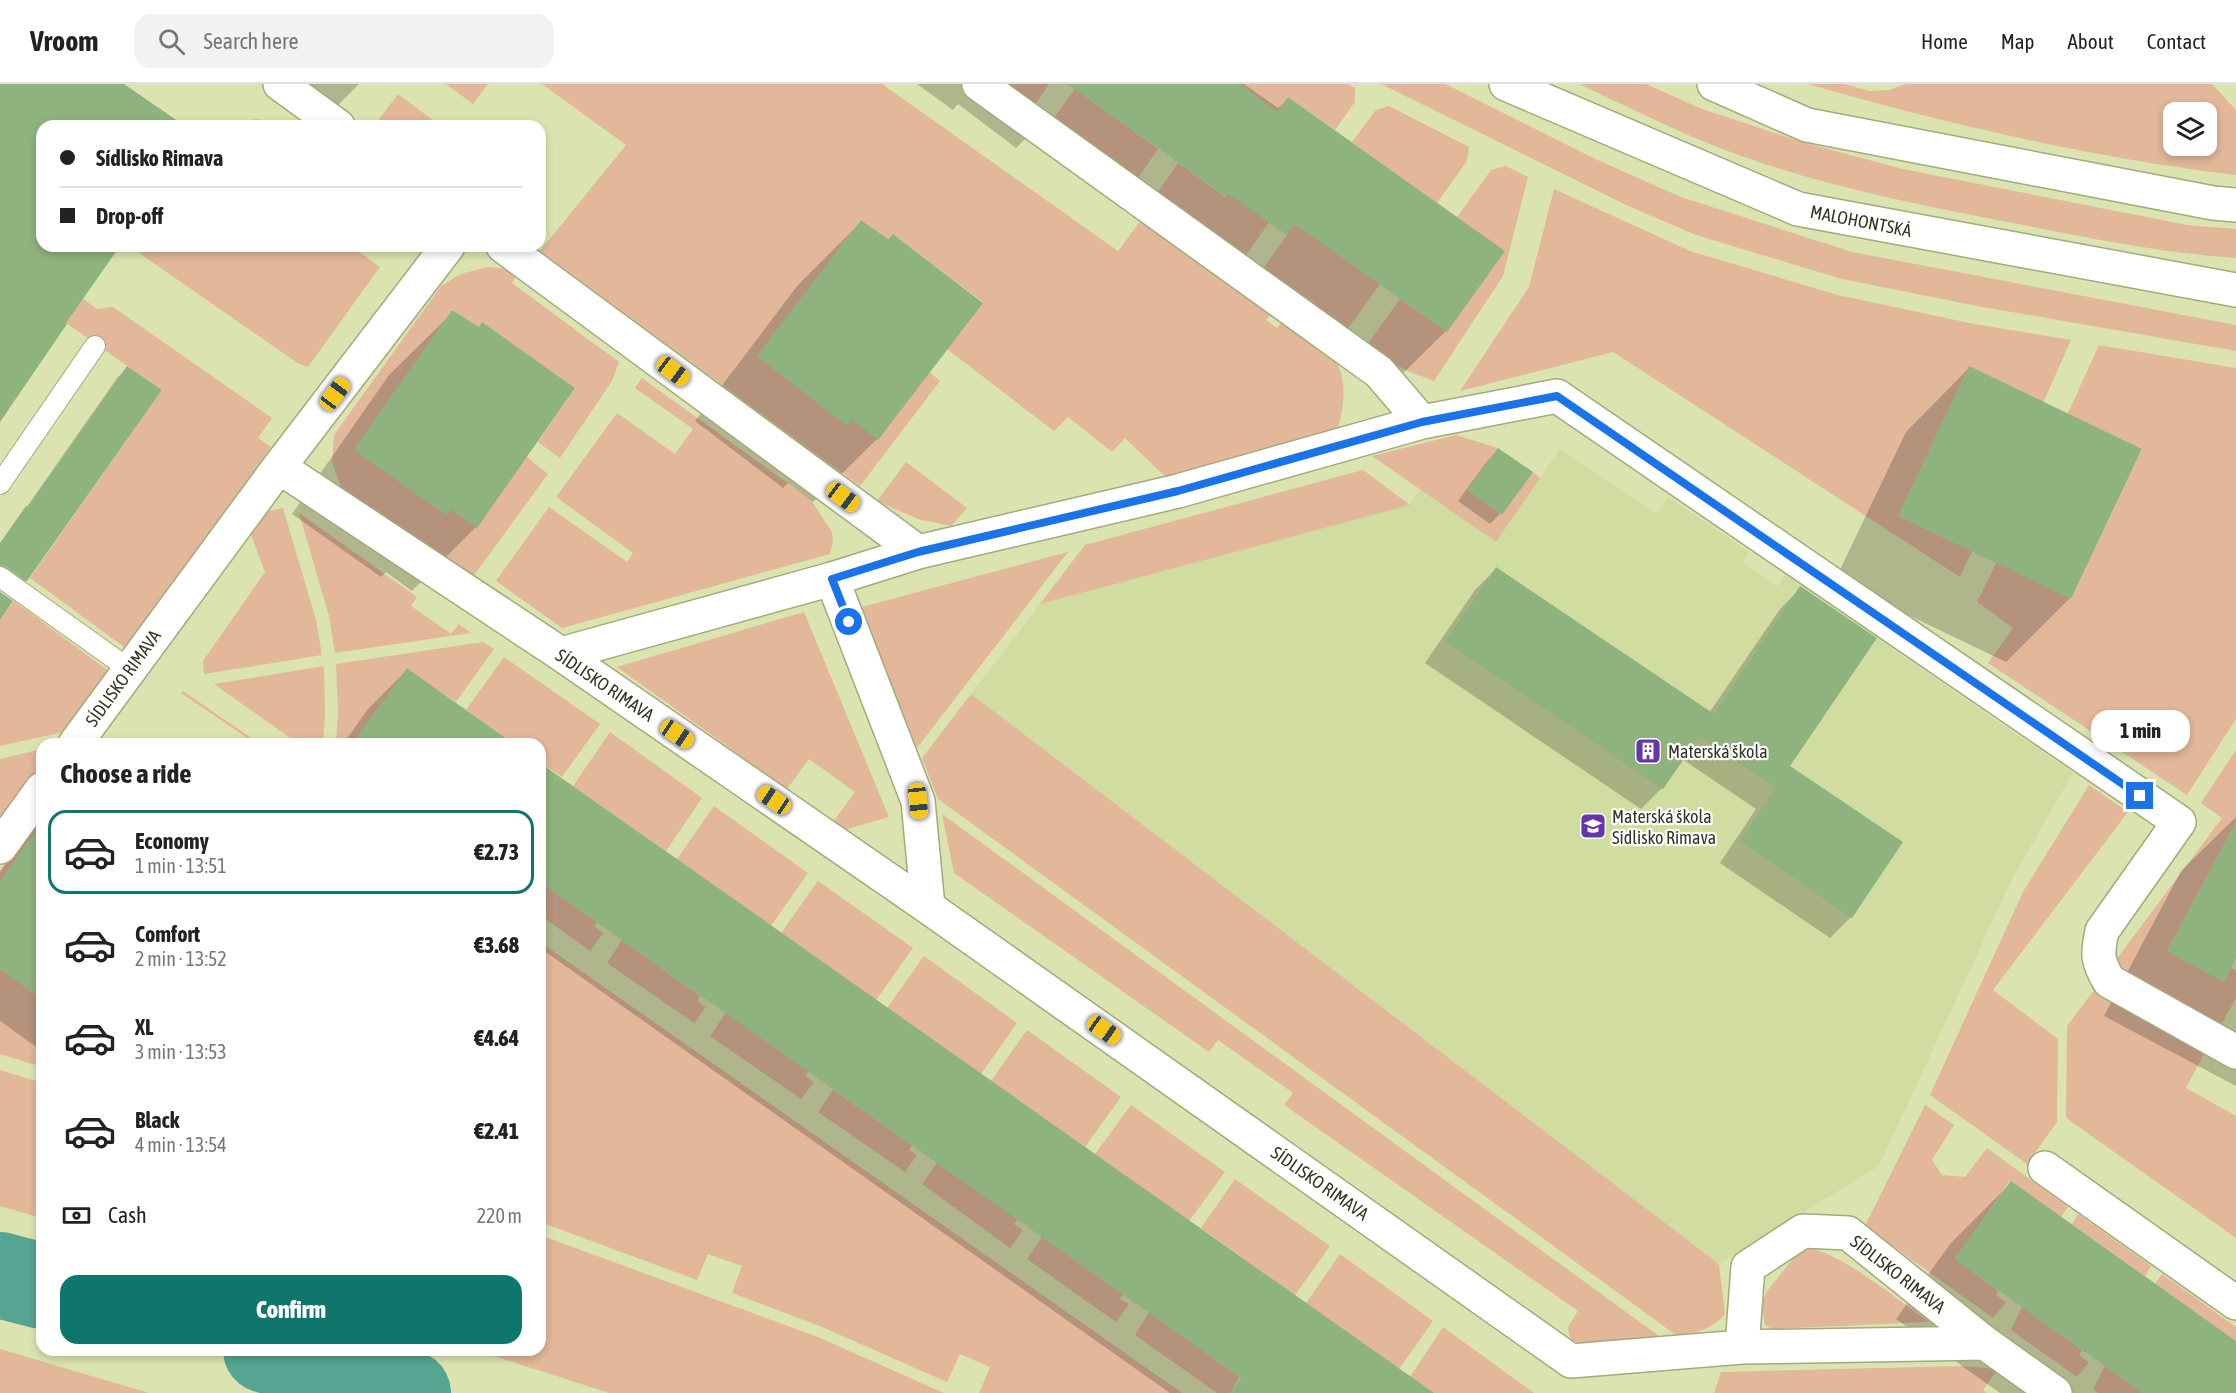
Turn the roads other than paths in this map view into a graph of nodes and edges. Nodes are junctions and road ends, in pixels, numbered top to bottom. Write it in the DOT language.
graph roads {
  1 [pos="280,84"];
  2 [pos="979,84"];
  3 [pos="1506,84"];
  4 [pos="1714,84"];
  5 [pos="330,120"];
  6 [pos="2236,205"];
  7 [pos="443,252"];
  8 [pos="511,252"];
  9 [pos="2236,290"];
  10 [pos="95,346"];
  11 [pos="1422,422"];
  12 [pos="279,467"];
  13 [pos="0,484"];
  14 [pos="918,552"];
  15 [pos="0,577"];
  16 [pos="832,579"];
  17 [pos="561,654"];
  18 [pos="129,669"];
  19 [pos="79,738"];
  20 [pos="36,797"];
  21 [pos="0,847"];
  22 [pos="928,907"];
  23 [pos="2236,1052"];
  24 [pos="2045,1168"];
  25 [pos="2236,1303"];
  26 [pos="1985,1343"];
  27 [pos="1742,1347"];
  28 [pos="2055,1393"];
  1 -- 5 [label="street"];
  2 -- 11 [label="street"];
  3 -- 9 [label="street, MALOHONTSKÁ"];
  4 -- 6 [label="street"];
  7 -- 12 [label="street, SÍDLISKO RIMAVA"];
  8 -- 14 [label="street"];
  10 -- 13 [label="lane"];
  11 -- 14 [label="street"];
  11 -- 23 [label="street"];
  12 -- 17 [label="street, SÍDLISKO RIMAVA"];
  12 -- 18 [label="street, SÍDLISKO RIMAVA"];
  14 -- 16 [label="street"];
  15 -- 18 [label="lane"];
  16 -- 17 [label="street"];
  16 -- 22 [label="street"];
  17 -- 22 [label="street, SÍDLISKO RIMAVA"];
  18 -- 19 [label="street, SÍDLISKO RIMAVA"];
  20 -- 21 [label="street"];
  22 -- 27 [label="street, SÍDLISKO RIMAVA"];
  24 -- 25 [label="street"];
  26 -- 27 [label="street, SÍDLISKO RIMAVA"];
  26 -- 27 [label="street, SÍDLISKO RIMAVA"];
  26 -- 28 [label="street, SÍDLISKO RIMAVA"];
}
